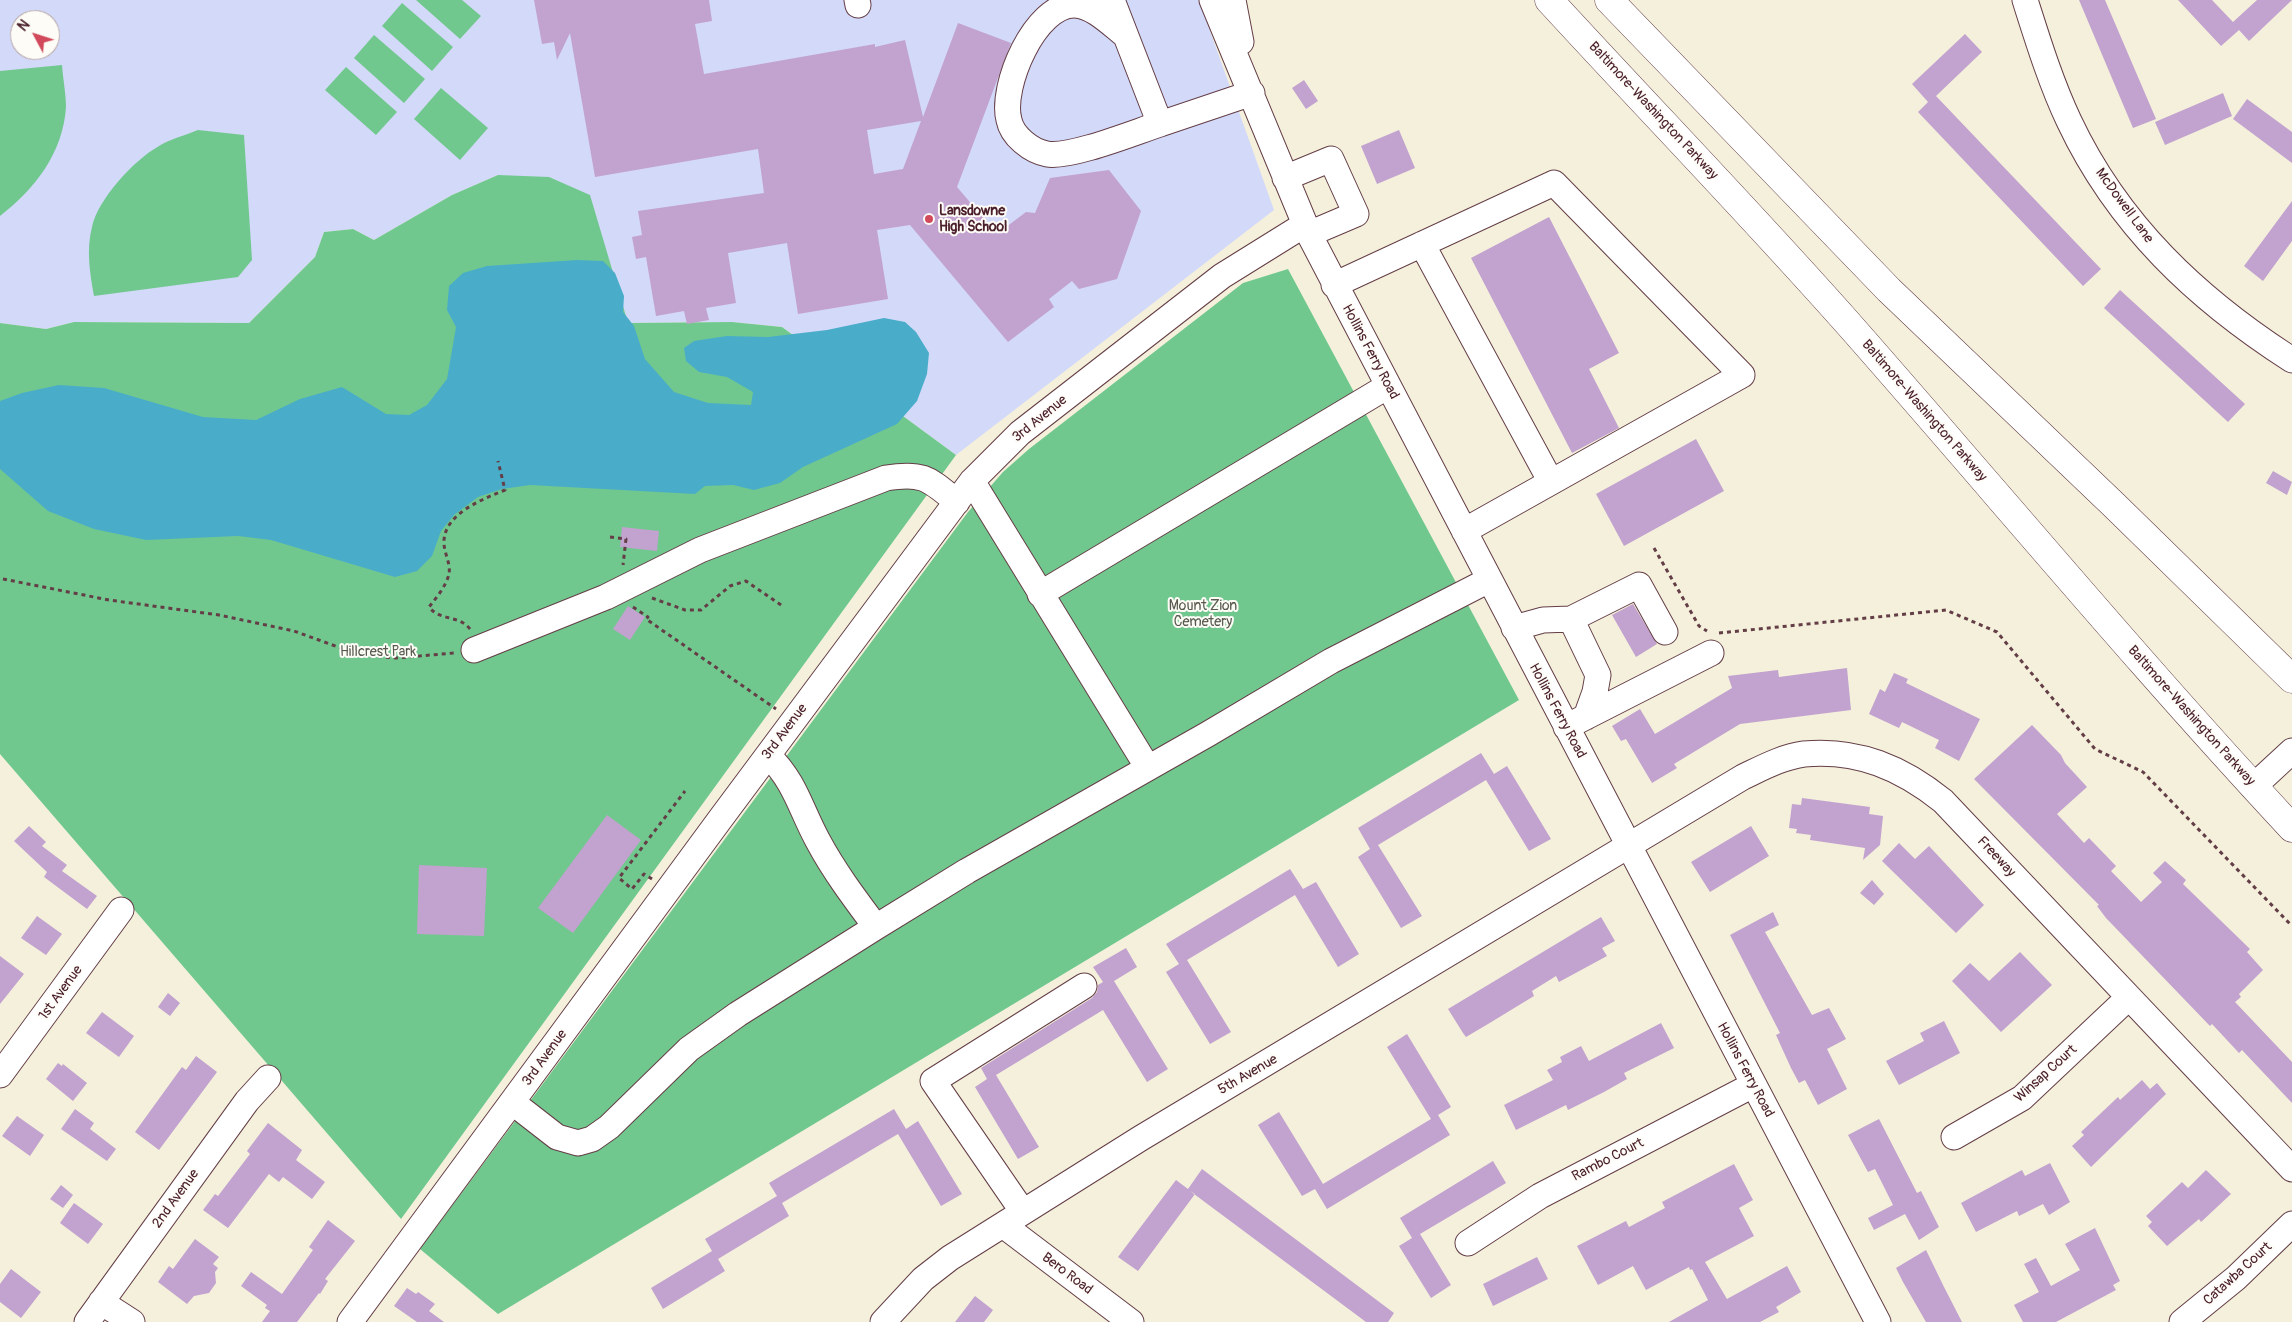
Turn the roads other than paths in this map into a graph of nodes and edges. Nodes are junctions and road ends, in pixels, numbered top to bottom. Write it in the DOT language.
graph roads {
  1 [pos="1112,0"];
  2 [pos="1212,0"];
  3 [pos="1233,0"];
  4 [pos="1550,0"];
  5 [pos="1608,0"];
  6 [pos="2025,0"];
  7 [pos="1126,36"];
  8 [pos="1252,93"];
  9 [pos="1160,124"];
  10 [pos="1285,178"];
  11 [pos="1306,230"];
  12 [pos="1422,244"];
  13 [pos="1334,285"];
  14 [pos="2292,360"];
  15 [pos="1388,386"];
  16 [pos="972,481"];
  17 [pos="1551,482"];
  18 [pos="957,502"];
  19 [pos="1464,531"];
  20 [pos="1489,580"];
  21 [pos="1040,594"];
  22 [pos="1571,619"];
  23 [pos="1514,628"];
  24 [pos="1665,632"];
  25 [pos="1713,639"];
  26 [pos="476,649"];
  27 [pos="2292,679"];
  28 [pos="1576,722"];
  29 [pos="2292,751"];
  30 [pos="768,755"];
  31 [pos="1148,768"];
  32 [pos="2254,787"];
  33 [pos="2292,828"];
  34 [pos="1627,845"];
  35 [pos="122,910"];
  36 [pos="876,927"];
  37 [pos="1084,986"];
  38 [pos="2128,998"];
  39 [pos="0,1075"];
  40 [pos="268,1078"];
  41 [pos="1753,1085"];
  42 [pos="512,1102"];
  43 [pos="1954,1137"];
  44 [pos="2292,1168"];
  45 [pos="1013,1218"];
  46 [pos="2292,1224"];
  47 [pos="1468,1243"];
  48 [pos="101,1302"];
  49 [pos="87,1322"];
  50 [pos="132,1322"];
  51 [pos="350,1322"];
  52 [pos="883,1322"];
  53 [pos="1131,1322"];
  54 [pos="1878,1322"];
  55 [pos="2182,1322"];
  1 -- 7 [label="street"];
  2 -- 8 [label="street, Hollins Ferry Road"];
  3 -- 8 [label="street, Hollins Ferry Road"];
  4 -- 32 [label="highway, Baltimore-Washington Parkway"];
  5 -- 27 [label="highway"];
  6 -- 14 [label="street, McDowell Lane"];
  7 -- 9 [label="street"];
  7 -- 9 [label="street"];
  8 -- 9 [label="street"];
  8 -- 10 [label="street, Hollins Ferry Road"];
  10 -- 11 [label="street, Hollins Ferry Road"];
  10 -- 11 [label="street, 3rd Avenue"];
  11 -- 13 [label="street, Hollins Ferry Road"];
  11 -- 16 [label="street, 3rd Avenue"];
  12 -- 13 [label="street"];
  12 -- 17 [label="street"];
  12 -- 17 [label="street"];
  13 -- 15 [label="street, Hollins Ferry Road"];
  15 -- 19 [label="street, Hollins Ferry Road"];
  15 -- 21 [label="street"];
  16 -- 18 [label="street, 3rd Avenue"];
  16 -- 21 [label="street"];
  17 -- 19 [label="street"];
  18 -- 26 [label="street"];
  18 -- 30 [label="street, 3rd Avenue"];
  19 -- 20 [label="street, Hollins Ferry Road"];
  20 -- 23 [label="street, Hollins Ferry Road"];
  20 -- 31 [label="street"];
  21 -- 31 [label="street"];
  22 -- 23 [label="street"];
  22 -- 24 [label="street"];
  22 -- 28 [label="street"];
  23 -- 28 [label="street, Hollins Ferry Road"];
  25 -- 28 [label="street"];
  28 -- 34 [label="street, Hollins Ferry Road"];
  29 -- 32 [label="street"];
  30 -- 36 [label="street"];
  30 -- 42 [label="street, 3rd Avenue"];
  31 -- 36 [label="street"];
  32 -- 33 [label="highway, Baltimore-Washington Parkway"];
  34 -- 38 [label="street, Freeway"];
  34 -- 41 [label="street, Hollins Ferry Road"];
  34 -- 45 [label="street, 5th Avenue"];
  35 -- 39 [label="street, 1st Avenue"];
  36 -- 42 [label="street"];
  37 -- 45 [label="street, Bero Road"];
  38 -- 43 [label="street, Winsap Court"];
  38 -- 44 [label="street, Freeway"];
  40 -- 48 [label="street, 2nd Avenue"];
  41 -- 47 [label="street, Rambo Court"];
  41 -- 54 [label="street, Hollins Ferry Road"];
  42 -- 51 [label="street, 3rd Avenue"];
  45 -- 52 [label="street, 5th Avenue"];
  45 -- 53 [label="street, Bero Road"];
  46 -- 55 [label="street, Catawba Court"];
  48 -- 49 [label="street, 2nd Avenue"];
  48 -- 50 [label="street"];
}
